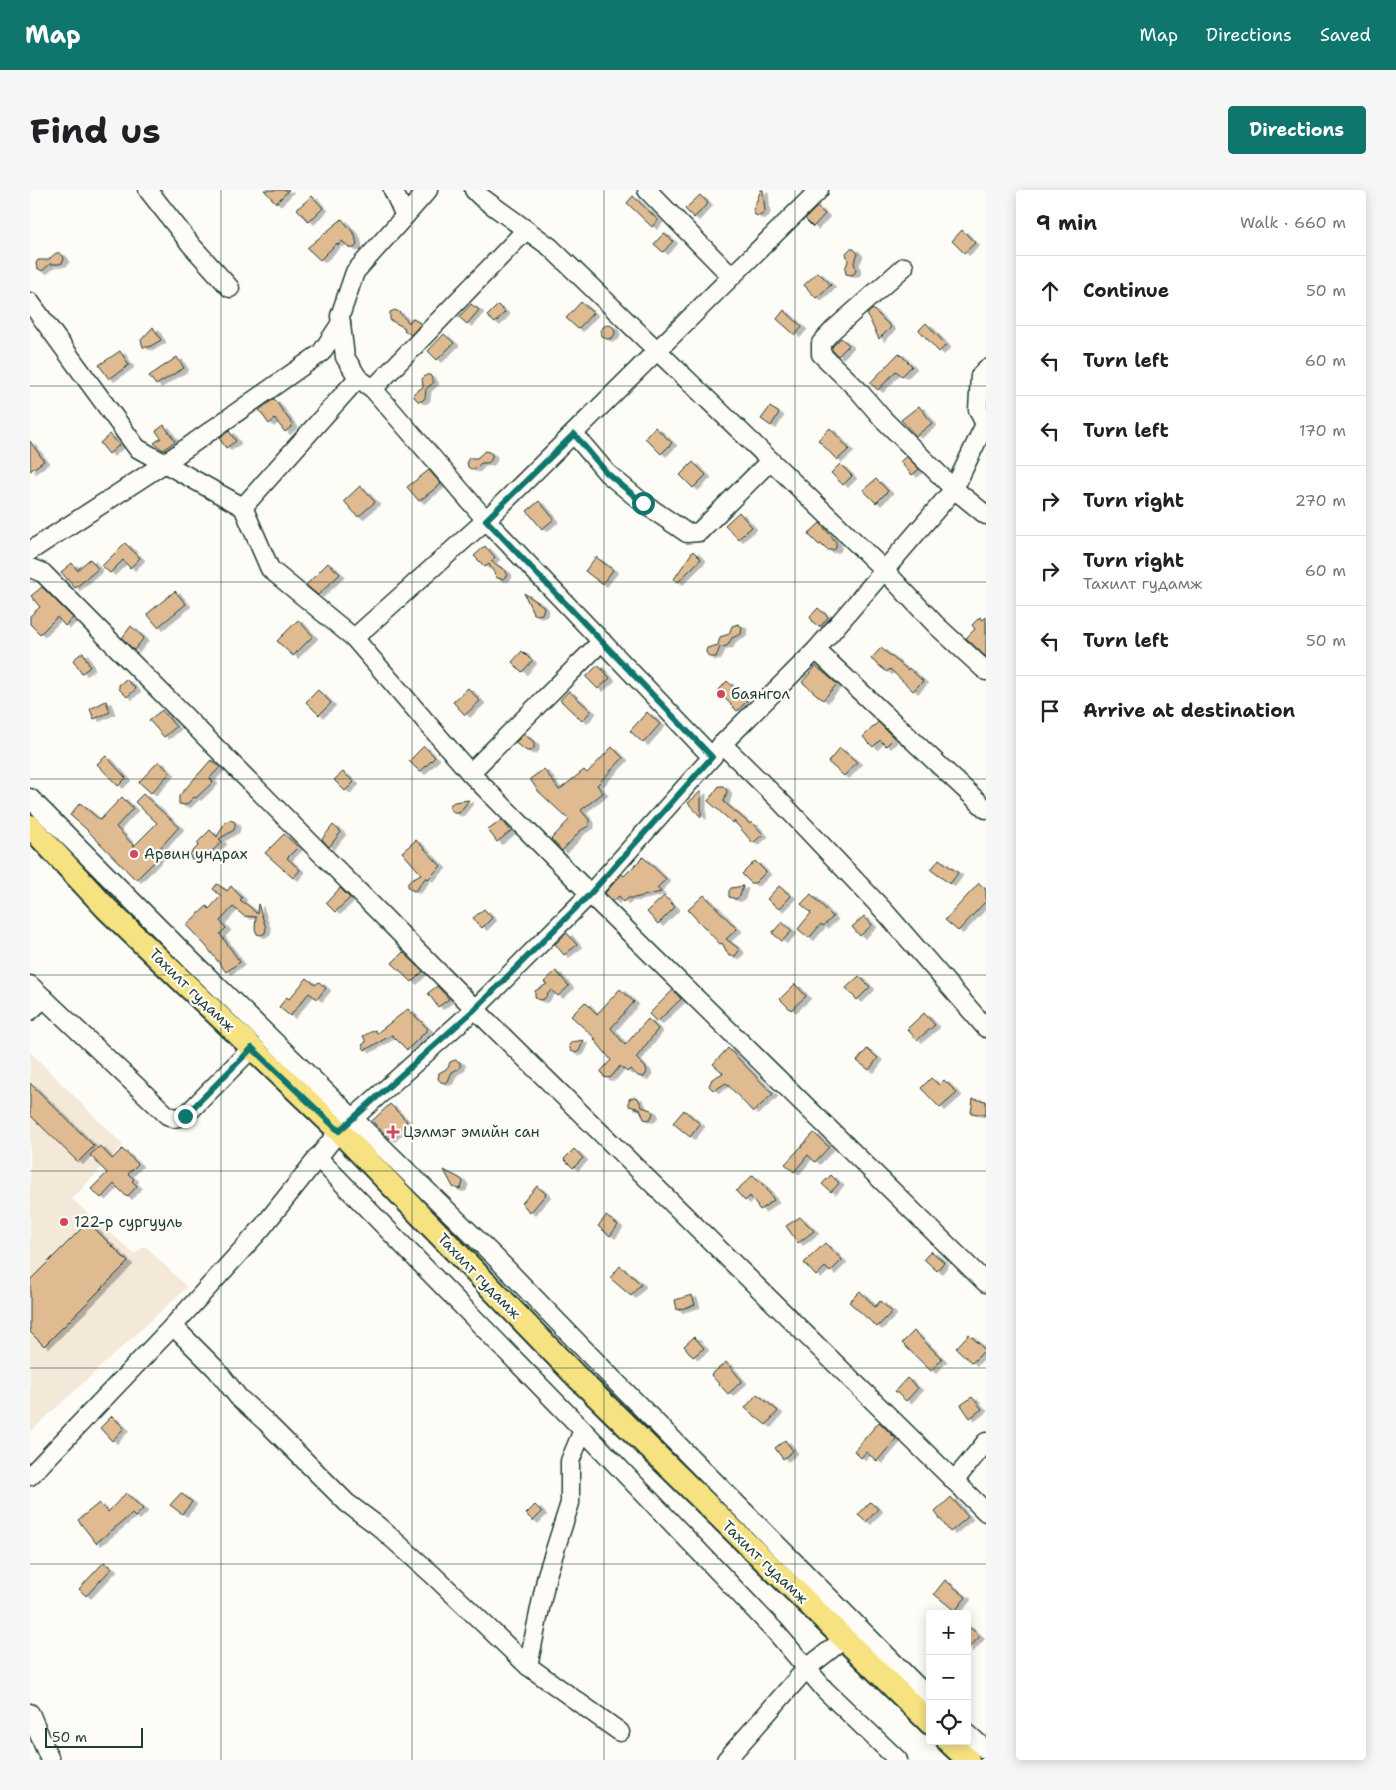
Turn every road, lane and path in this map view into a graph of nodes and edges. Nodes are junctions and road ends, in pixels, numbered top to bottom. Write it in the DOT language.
graph roads {
  1 [pos="148,190"];
  2 [pos="393,190"];
  3 [pos="428,190"];
  4 [pos="474,190"];
  5 [pos="647,190"];
  6 [pos="808,194"];
  7 [pos="404,216"];
  8 [pos="526,230"];
  9 [pos="904,267"];
  10 [pos="731,276"];
  11 [pos="230,288"];
  12 [pos="30,302"];
  13 [pos="341,323"];
  14 [pos="655,351"];
  15 [pos="986,369"];
  16 [pos="358,378"];
  17 [pos="373,389"];
  18 [pos="986,425"];
  19 [pos="574,434"];
  20 [pos="770,461"];
  21 [pos="165,463"];
  22 [pos="954,489"];
  23 [pos="244,507"];
  24 [pos="986,515"];
  25 [pos="486,520"];
  26 [pos="30,551"];
  27 [pos="30,568"];
  28 [pos="885,571"];
  29 [pos="354,638"];
  30 [pos="602,641"];
  31 [pos="816,650"];
  32 [pos="986,671"];
  33 [pos="717,750"];
  34 [pos="470,773"];
  35 [pos="30,798"];
  36 [pos="986,810"];
  37 [pos="30,826"];
  38 [pos="125,894"];
  39 [pos="590,894"];
  40 [pos="106,908"];
  41 [pos="185,969"];
  42 [pos="30,985"];
  43 [pos="44,998"];
  44 [pos="475,1009"];
  45 [pos="30,1011"];
  46 [pos="986,1028"];
  47 [pos="252,1048"];
  48 [pos="346,1125"];
  49 [pos="318,1157"];
  50 [pos="986,1283"];
  51 [pos="173,1326"];
  52 [pos="583,1430"];
  53 [pos="986,1442"];
  54 [pos="30,1476"];
  55 [pos="954,1481"];
  56 [pos="986,1512"];
  57 [pos="844,1639"];
  58 [pos="528,1666"];
  59 [pos="807,1668"];
  60 [pos="926,1695"];
  61 [pos="30,1712"];
  62 [pos="926,1719"];
  63 [pos="620,1732"];
  64 [pos="971,1737"];
  65 [pos="952,1745"];
  66 [pos="986,1750"];
  67 [pos="50,1760"];
  68 [pos="726,1760"];
  69 [pos="898,1760"];
  70 [pos="968,1760"];
  1 -- 11 [label="street"];
  2 -- 7 [label="street"];
  3 -- 7 [label="street"];
  4 -- 8 [label="street"];
  5 -- 10 [label="street"];
  6 -- 10 [label="street"];
  7 -- 13 [label="street"];
  8 -- 14 [label="street"];
  8 -- 17 [label="street"];
  9 -- 22 [label="street"];
  10 -- 14 [label="street"];
  12 -- 21 [label="street"];
  13 -- 16 [label="street"];
  13 -- 21 [label="street"];
  14 -- 19 [label="street"];
  14 -- 20 [label="street"];
  15 -- 18 [label="street"];
  16 -- 17 [label="street"];
  16 -- 23 [label="street"];
  17 -- 25 [label="street"];
  18 -- 22 [label="street"];
  19 -- 20 [label="street"];
  19 -- 25 [label="street"];
  20 -- 28 [label="street"];
  21 -- 23 [label="street"];
  21 -- 26 [label="street"];
  22 -- 24 [label="street"];
  22 -- 28 [label="street"];
  23 -- 29 [label="street"];
  25 -- 29 [label="street"];
  25 -- 30 [label="street"];
  27 -- 44 [label="street"];
  28 -- 31 [label="street"];
  28 -- 32 [label="street"];
  29 -- 34 [label="street"];
  30 -- 33 [label="street"];
  30 -- 34 [label="street"];
  31 -- 33 [label="street"];
  31 -- 36 [label="street"];
  33 -- 39 [label="street"];
  33 -- 46 [label="street"];
  34 -- 39 [label="street"];
  35 -- 38 [label="street"];
  37 -- 40 [label="main road, Тахилт гудамж"];
  38 -- 40 [label="street"];
  38 -- 41 [label="street"];
  39 -- 44 [label="street"];
  39 -- 50 [label="street"];
  40 -- 41 [label="main road, Тахилт гудамж"];
  41 -- 47 [label="main road, Тахилт гудамж"];
  41 -- 48 [label="street"];
  42 -- 43 [label="street"];
  43 -- 45 [label="street"];
  43 -- 47 [label="street"];
  44 -- 48 [label="street"];
  44 -- 55 [label="street"];
  47 -- 48 [label="main road, Тахилт гудамж"];
  48 -- 49 [label="street"];
  48 -- 57 [label="main road, Тахилт гудамж"];
  48 -- 60 [label="street"];
  49 -- 51 [label="street"];
  49 -- 52 [label="street"];
  51 -- 54 [label="street"];
  51 -- 58 [label="street"];
  52 -- 58 [label="street"];
  52 -- 59 [label="street"];
  53 -- 55 [label="street"];
  55 -- 56 [label="street"];
  57 -- 59 [label="street"];
  57 -- 62 [label="main road, Тахилт гудамж"];
  58 -- 63 [label="street"];
  59 -- 68 [label="street"];
  59 -- 69 [label="street"];
  61 -- 67 [label="street"];
  64 -- 66 [label="street"];
  65 -- 70 [label="main road"];
}
